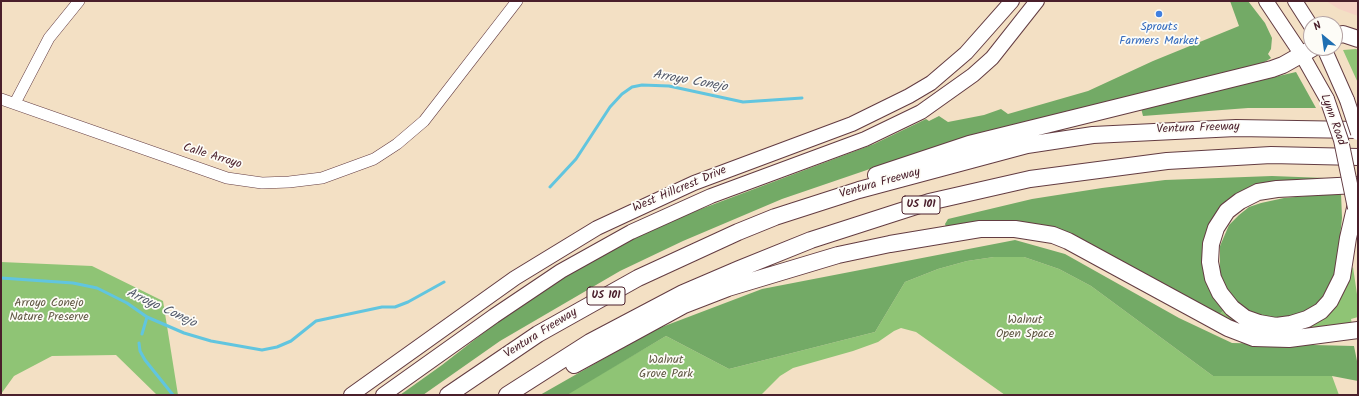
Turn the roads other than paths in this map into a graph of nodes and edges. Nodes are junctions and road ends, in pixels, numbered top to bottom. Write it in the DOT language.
graph roads {
  1 [pos="79,1"];
  2 [pos="517,1"];
  3 [pos="1012,1"];
  4 [pos="1037,1"];
  5 [pos="1266,1"];
  6 [pos="1296,1"];
  7 [pos="1305,16"];
  8 [pos="1343,34"];
  9 [pos="1358,39"];
  10 [pos="1303,47"];
  11 [pos="1303,54"];
  12 [pos="1309,56"];
  13 [pos="1328,56"];
  14 [pos="952,66"];
  15 [pos="1,99"];
  16 [pos="936,103"];
  17 [pos="15,104"];
  18 [pos="1358,130"];
  19 [pos="1358,133"];
  20 [pos="1358,157"];
  21 [pos="1358,185"];
  22 [pos="1355,208"];
  23 [pos="775,217"];
  24 [pos="1358,230"];
  25 [pos="1358,330"];
  26 [pos="520,386"];
  27 [pos="351,395"];
  28 [pos="383,395"];
  29 [pos="448,395"];
  30 [pos="507,395"];
  1 -- 17 [label="street"];
  2 -- 17 [label="street, Calle Arroyo"];
  3 -- 14 [label="main road, West Hillcrest Drive"];
  4 -- 16 [label="main road, West Hillcrest Drive"];
  5 -- 10 [label="main road, Lynn Road"];
  6 -- 7 [label="main road"];
  8 -- 9 [label="highway"];
  11 -- 23 [label="highway"];
  12 -- 22 [label="main road, Lynn Road, bridge"];
  13 -- 19 [label="main road, Lynn Road, bridge"];
  14 -- 16 [label="main road"];
  14 -- 27 [label="main road, West Hillcrest Drive"];
  15 -- 17 [label="street, Calle Arroyo"];
  16 -- 28 [label="main road, West Hillcrest Drive"];
  18 -- 23 [label="highway, Ventura Freeway / US 101"];
  20 -- 26 [label="highway, US 101"];
  21 -- 22 [label="highway"];
  22 -- 24 [label="main road, Lynn Road"];
  23 -- 29 [label="highway, Ventura Freeway / US 101"];
  25 -- 26 [label="highway"];
  26 -- 30 [label="highway, US 101"];
}
